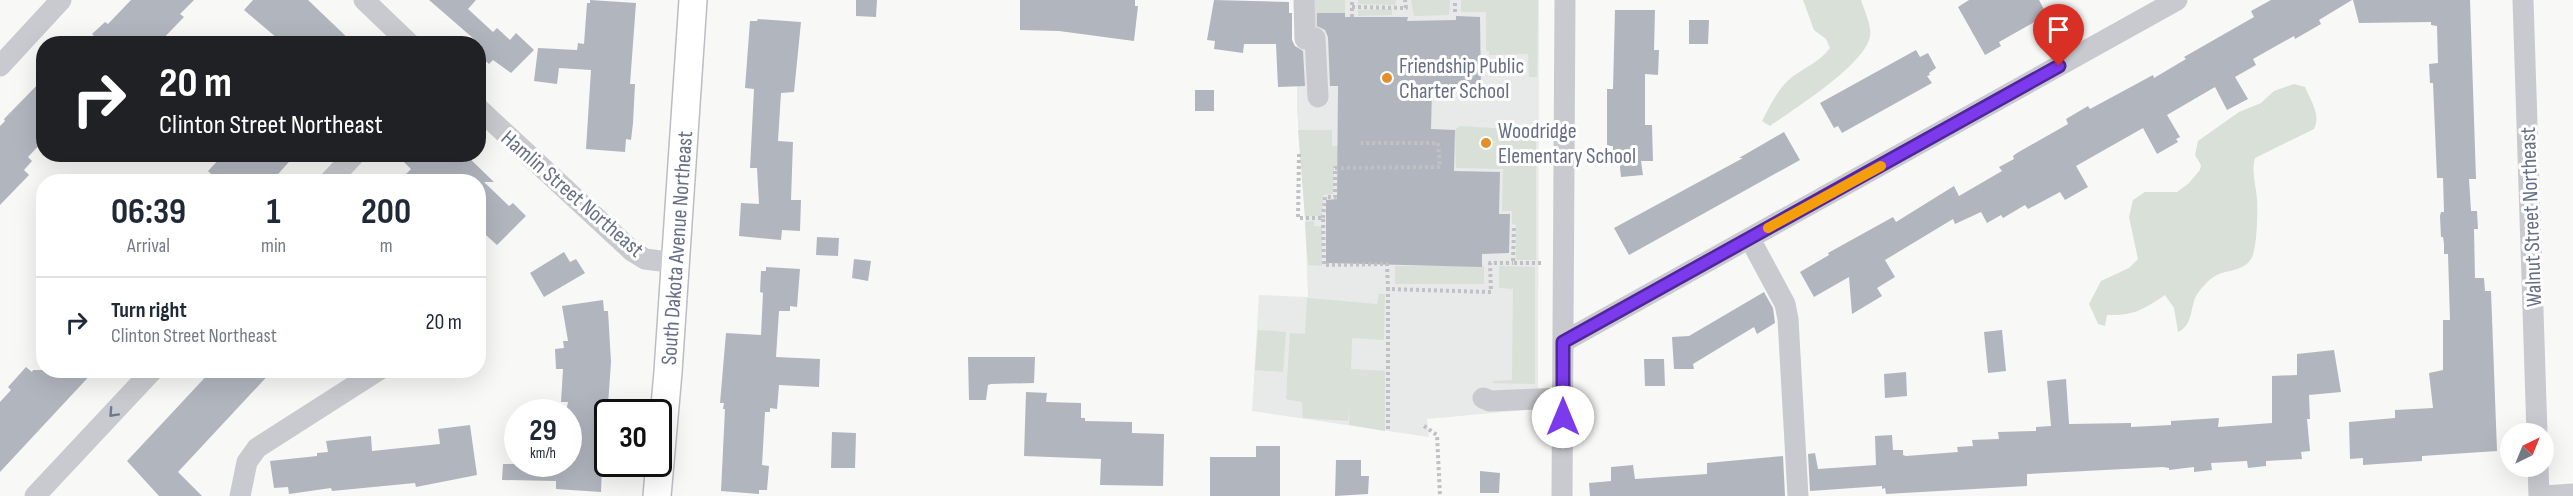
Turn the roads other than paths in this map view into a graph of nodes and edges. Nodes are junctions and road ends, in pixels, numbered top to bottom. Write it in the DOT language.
graph roads {
  1 [pos="61,0"];
  2 [pos="364,0"];
  3 [pos="693,0"];
  4 [pos="1304,0"];
  5 [pos="1565,0"];
  6 [pos="2177,0"];
  7 [pos="2523,0"];
  8 [pos="402,36"];
  9 [pos="0,66"];
  10 [pos="1317,97"];
  11 [pos="486,115"];
  12 [pos="349,162"];
  13 [pos="339,174"];
  14 [pos="1750,238"];
  15 [pos="675,263"];
  16 [pos="1563,342"];
  17 [pos="146,378"];
  18 [pos="366,378"];
  19 [pos="1483,398"];
  20 [pos="1563,398"];
  21 [pos="2537,423"];
  22 [pos="2539,477"];
  23 [pos="2573,494"];
  24 [pos="35,496"];
  25 [pos="240,496"];
  26 [pos="657,496"];
  27 [pos="1562,496"];
  28 [pos="1798,496"];
  29 [pos="2542,496"];
  1 -- 9 [label="street"];
  2 -- 8 [label="street"];
  3 -- 15 [label="main road, South Dakota Avenue Northeast"];
  4 -- 10 [label="street"];
  5 -- 16 [label="street"];
  6 -- 14 [label="street"];
  7 -- 21 [label="street, Walnut Street Northeast"];
  11 -- 15 [label="street, Hamlin Street Northeast"];
  12 -- 13 [label="street"];
  14 -- 16 [label="street"];
  14 -- 28 [label="street"];
  15 -- 26 [label="main road, South Dakota Avenue Northeast"];
  16 -- 20 [label="street"];
  17 -- 24 [label="street, one-way"];
  18 -- 25 [label="street"];
  19 -- 20 [label="street"];
  20 -- 27 [label="street"];
  22 -- 29 [label="street"];
  23 -- 29 [label="street"];
}
